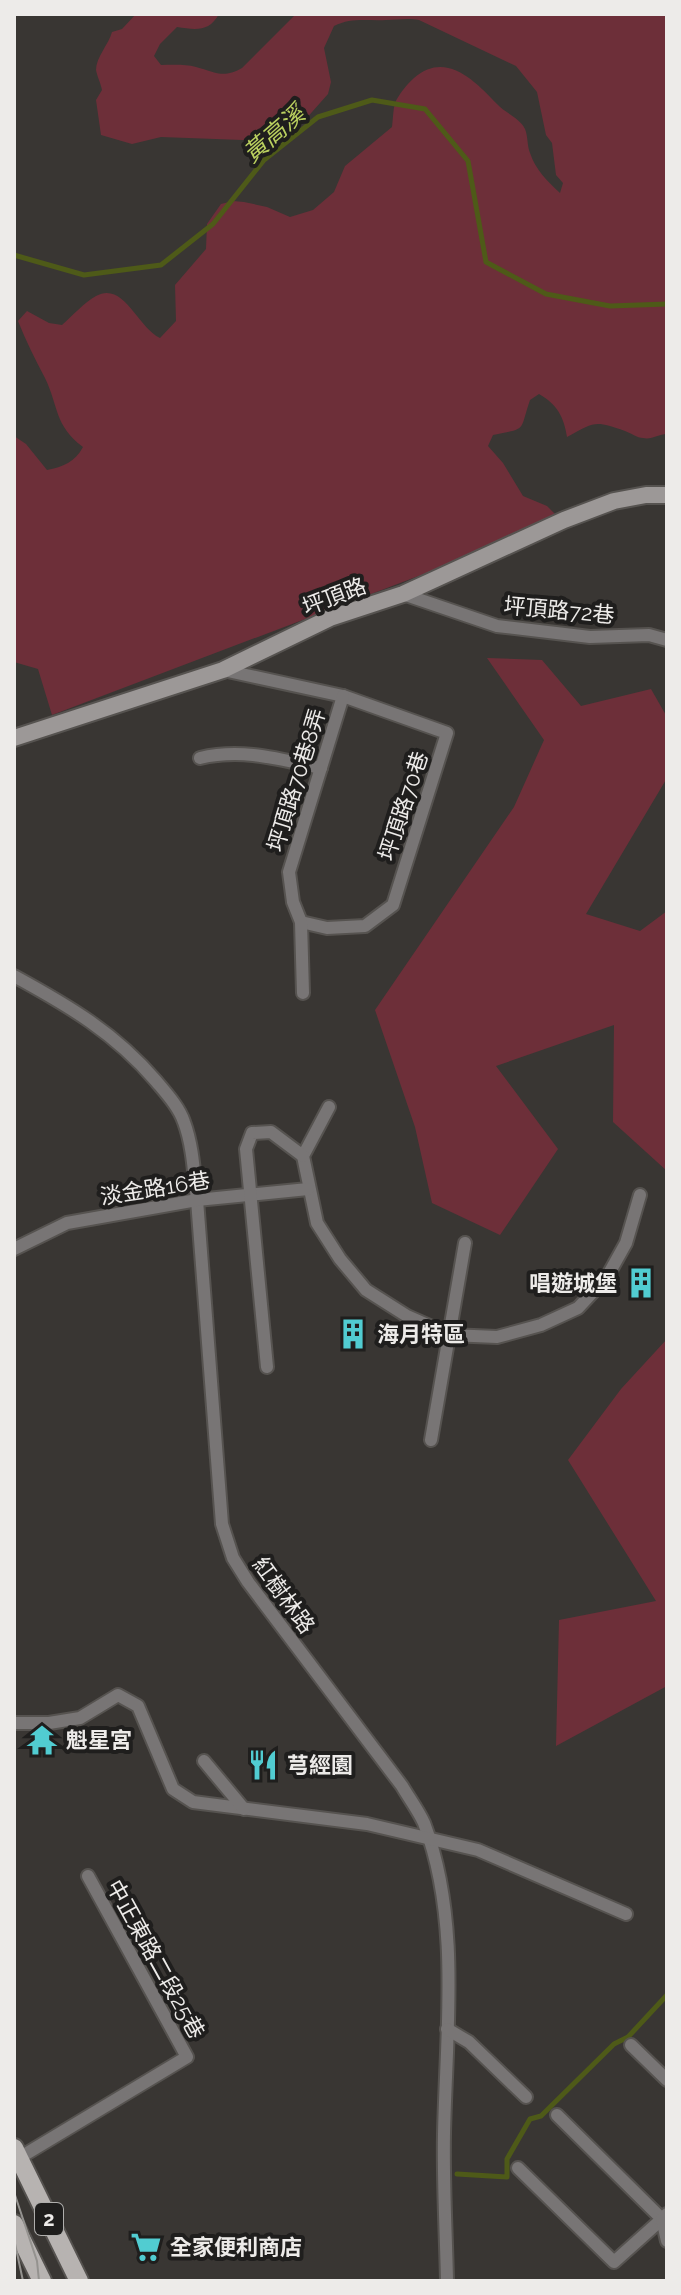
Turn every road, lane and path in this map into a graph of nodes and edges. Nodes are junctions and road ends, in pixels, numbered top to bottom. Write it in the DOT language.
graph roads {
  1 [pos="667,495"];
  2 [pos="403,594"];
  3 [pos="667,640"];
  4 [pos="223,670"];
  5 [pos="343,696"];
  6 [pos="14,738"];
  7 [pos="200,758"];
  8 [pos="321,768"];
  9 [pos="301,922"];
  10 [pos="14,976"];
  11 [pos="303,993"];
  12 [pos="329,1107"];
  13 [pos="303,1156"];
  14 [pos="308,1189"];
  15 [pos="250,1194"];
  16 [pos="640,1195"];
  17 [pos="197,1200"];
  18 [pos="465,1243"];
  19 [pos="14,1249"];
  20 [pos="450,1335"];
  21 [pos="267,1367"];
  22 [pos="431,1440"];
  23 [pos="14,1723"];
  24 [pos="204,1761"];
  25 [pos="244,1809"];
  26 [pos="429,1840"];
  27 [pos="88,1876"];
  28 [pos="626,1914"];
  29 [pos="447,2029"];
  30 [pos="631,2045"];
  31 [pos="667,2080"];
  32 [pos="526,2097"];
  33 [pos="557,2115"];
  34 [pos="17,2153"];
  35 [pos="518,2168"];
  36 [pos="665,2217"];
  37 [pos="14,2224"];
  38 [pos="667,2241"];
  39 [pos="42,2281"];
  40 [pos="79,2281"];
  41 [pos="447,2281"];
  1 -- 2 [label="street, 坪頂路"];
  2 -- 3 [label="street, 坪頂路72巷"];
  2 -- 4 [label="street, 坪頂路"];
  4 -- 5 [label="street, 坪頂路70巷"];
  4 -- 6 [label="street, 坪頂路"];
  5 -- 8 [label="street, 坪頂路70巷8弄"];
  5 -- 9 [label="street, 坪頂路70巷"];
  7 -- 8 [label="street"];
  8 -- 9 [label="street, 坪頂路70巷8弄"];
  9 -- 11 [label="street"];
  10 -- 17 [label="street, 紅樹林路"];
  12 -- 13 [label="street"];
  13 -- 14 [label="street"];
  13 -- 15 [label="street"];
  14 -- 15 [label="street, 淡金路16巷"];
  14 -- 20 [label="street"];
  15 -- 17 [label="street, 淡金路16巷"];
  15 -- 21 [label="street"];
  16 -- 20 [label="street"];
  17 -- 19 [label="street, 淡金路16巷"];
  17 -- 26 [label="street, 紅樹林路"];
  18 -- 20 [label="street"];
  20 -- 22 [label="street"];
  23 -- 25 [label="street"];
  24 -- 25 [label="street"];
  25 -- 26 [label="street"];
  26 -- 28 [label="street"];
  26 -- 29 [label="street, 紅樹林路"];
  27 -- 34 [label="street, 中正東路二段25巷"];
  29 -- 32 [label="street"];
  29 -- 41 [label="street, 紅樹林路"];
  30 -- 31 [label="street"];
  33 -- 36 [label="street"];
  34 -- 40 [label="main road, 2"];
  35 -- 36 [label="street"];
  36 -- 38 [label="street"];
  37 -- 39 [label="main road, 2"];
}
